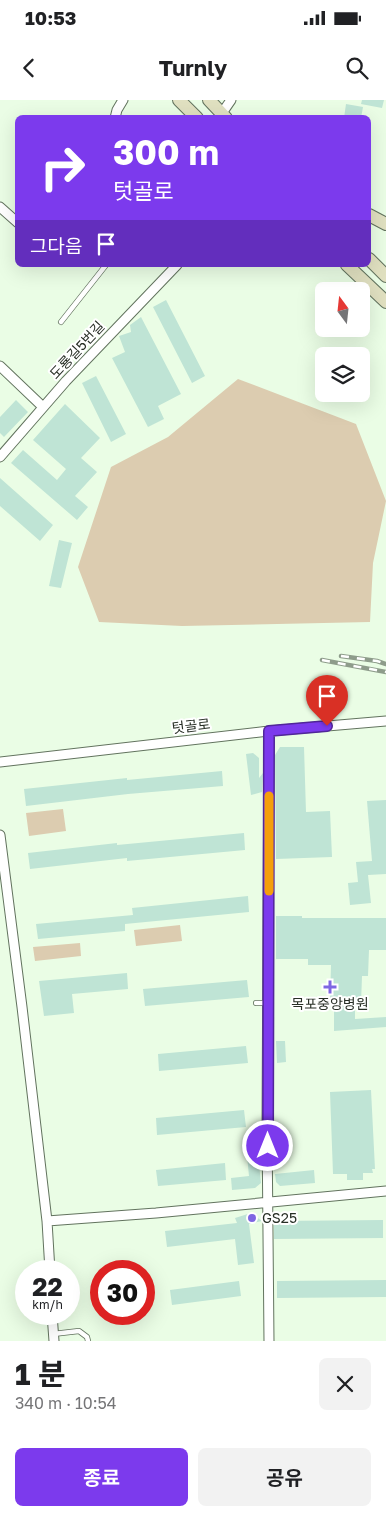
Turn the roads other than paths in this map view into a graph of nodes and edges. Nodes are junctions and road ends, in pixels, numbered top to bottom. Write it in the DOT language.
graph roads {
  1 [pos="123,100"];
  2 [pos="179,100"];
  3 [pos="209,100"];
  4 [pos="231,100"];
  5 [pos="116,115"];
  6 [pos="194,115"];
  7 [pos="224,115"];
  8 [pos="0,207"];
  9 [pos="371,216"];
  10 [pos="15,220"];
  11 [pos="386,224"];
  12 [pos="371,261"];
  13 [pos="104,267"];
  14 [pos="175,267"];
  15 [pos="349,267"];
  16 [pos="386,276"];
  17 [pos="365,282"];
  18 [pos="370,286"];
  19 [pos="370,287"];
  20 [pos="386,288"];
  21 [pos="386,302"];
  22 [pos="61,322"];
  23 [pos="0,366"];
  24 [pos="43,407"];
  25 [pos="0,457"];
  26 [pos="386,721"];
  27 [pos="269,731"];
  28 [pos="0,762"];
  29 [pos="0,835"];
  30 [pos="256,1003"];
  31 [pos="268,1003"];
  32 [pos="386,1191"];
  33 [pos="268,1201"];
  34 [pos="47,1221"];
  35 [pos="49,1260"];
  36 [pos="53,1325"];
  37 [pos="54,1338"];
  38 [pos="88,1341"];
  39 [pos="269,1341"];
  1 -- 5 [label="street"];
  2 -- 6 [label="street"];
  3 -- 7 [label="street"];
  4 -- 7 [label="street"];
  8 -- 10 [label="street"];
  9 -- 11 [label="street"];
  12 -- 16 [label="street"];
  13 -- 22 [label="lane"];
  14 -- 24 [label="street, 도룡길5번길"];
  15 -- 17 [label="street"];
  18 -- 20 [label="street"];
  19 -- 21 [label="street"];
  23 -- 24 [label="street"];
  24 -- 25 [label="street, 도룡길5번길"];
  26 -- 27 [label="street, 텃골로"];
  27 -- 28 [label="street, 텃골로"];
  27 -- 31 [label="street"];
  29 -- 34 [label="street"];
  30 -- 31 [label="lane"];
  31 -- 33 [label="street"];
  32 -- 33 [label="street"];
  33 -- 34 [label="street"];
  33 -- 39 [label="street"];
  34 -- 35 [label="street"];
  36 -- 37 [label="street"];
  37 -- 38 [label="lane"];
}
